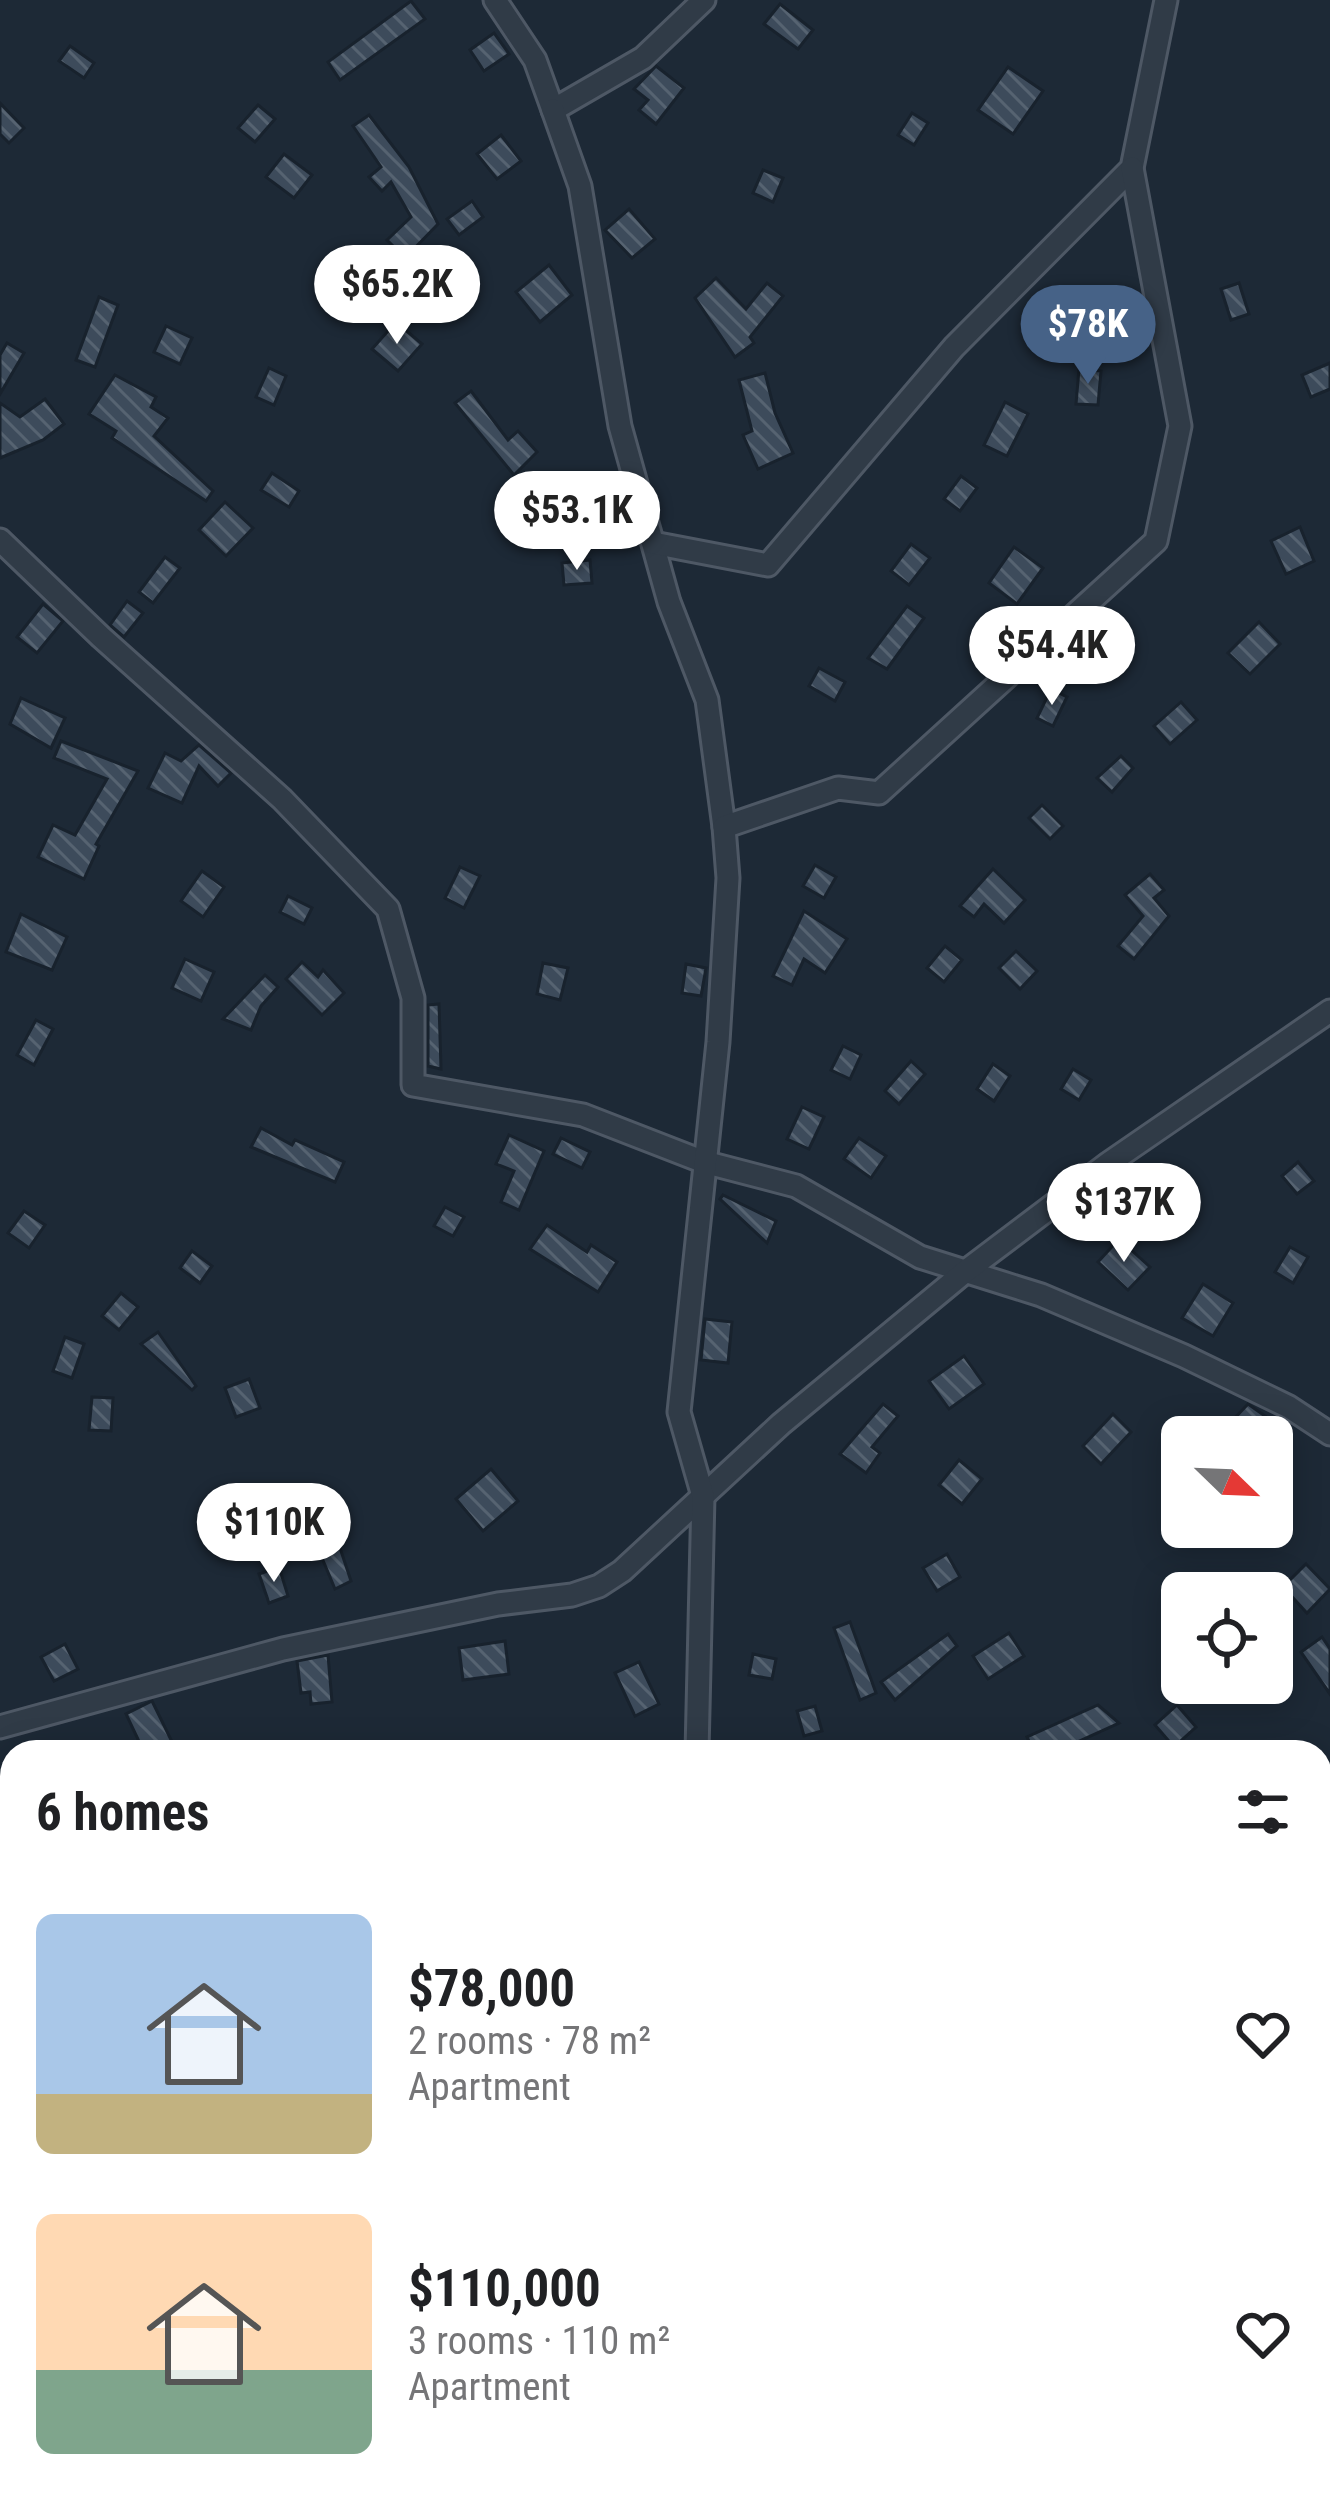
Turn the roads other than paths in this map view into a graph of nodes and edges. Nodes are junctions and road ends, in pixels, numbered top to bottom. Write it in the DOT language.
graph roads {
  1 [pos="495,0"];
  2 [pos="704,0"];
  3 [pos="1166,0"];
  4 [pos="553,110"];
  5 [pos="1132,168"];
  6 [pos="0,540"];
  7 [pos="652,543"];
  8 [pos="724,827"];
  9 [pos="1330,1011"];
  10 [pos="704,1162"];
  11 [pos="966,1271"];
  12 [pos="1330,1434"];
  13 [pos="703,1496"];
  14 [pos="0,1727"];
  15 [pos="698,1740"];
  1 -- 4 [label="street"];
  2 -- 4 [label="street"];
  3 -- 5 [label="street"];
  4 -- 7 [label="street"];
  5 -- 7 [label="street"];
  5 -- 8 [label="street"];
  6 -- 10 [label="street"];
  7 -- 8 [label="street"];
  8 -- 10 [label="street"];
  9 -- 11 [label="street"];
  10 -- 11 [label="street"];
  10 -- 13 [label="street"];
  11 -- 12 [label="street"];
  11 -- 13 [label="street"];
  13 -- 14 [label="street"];
  13 -- 15 [label="street"];
}
